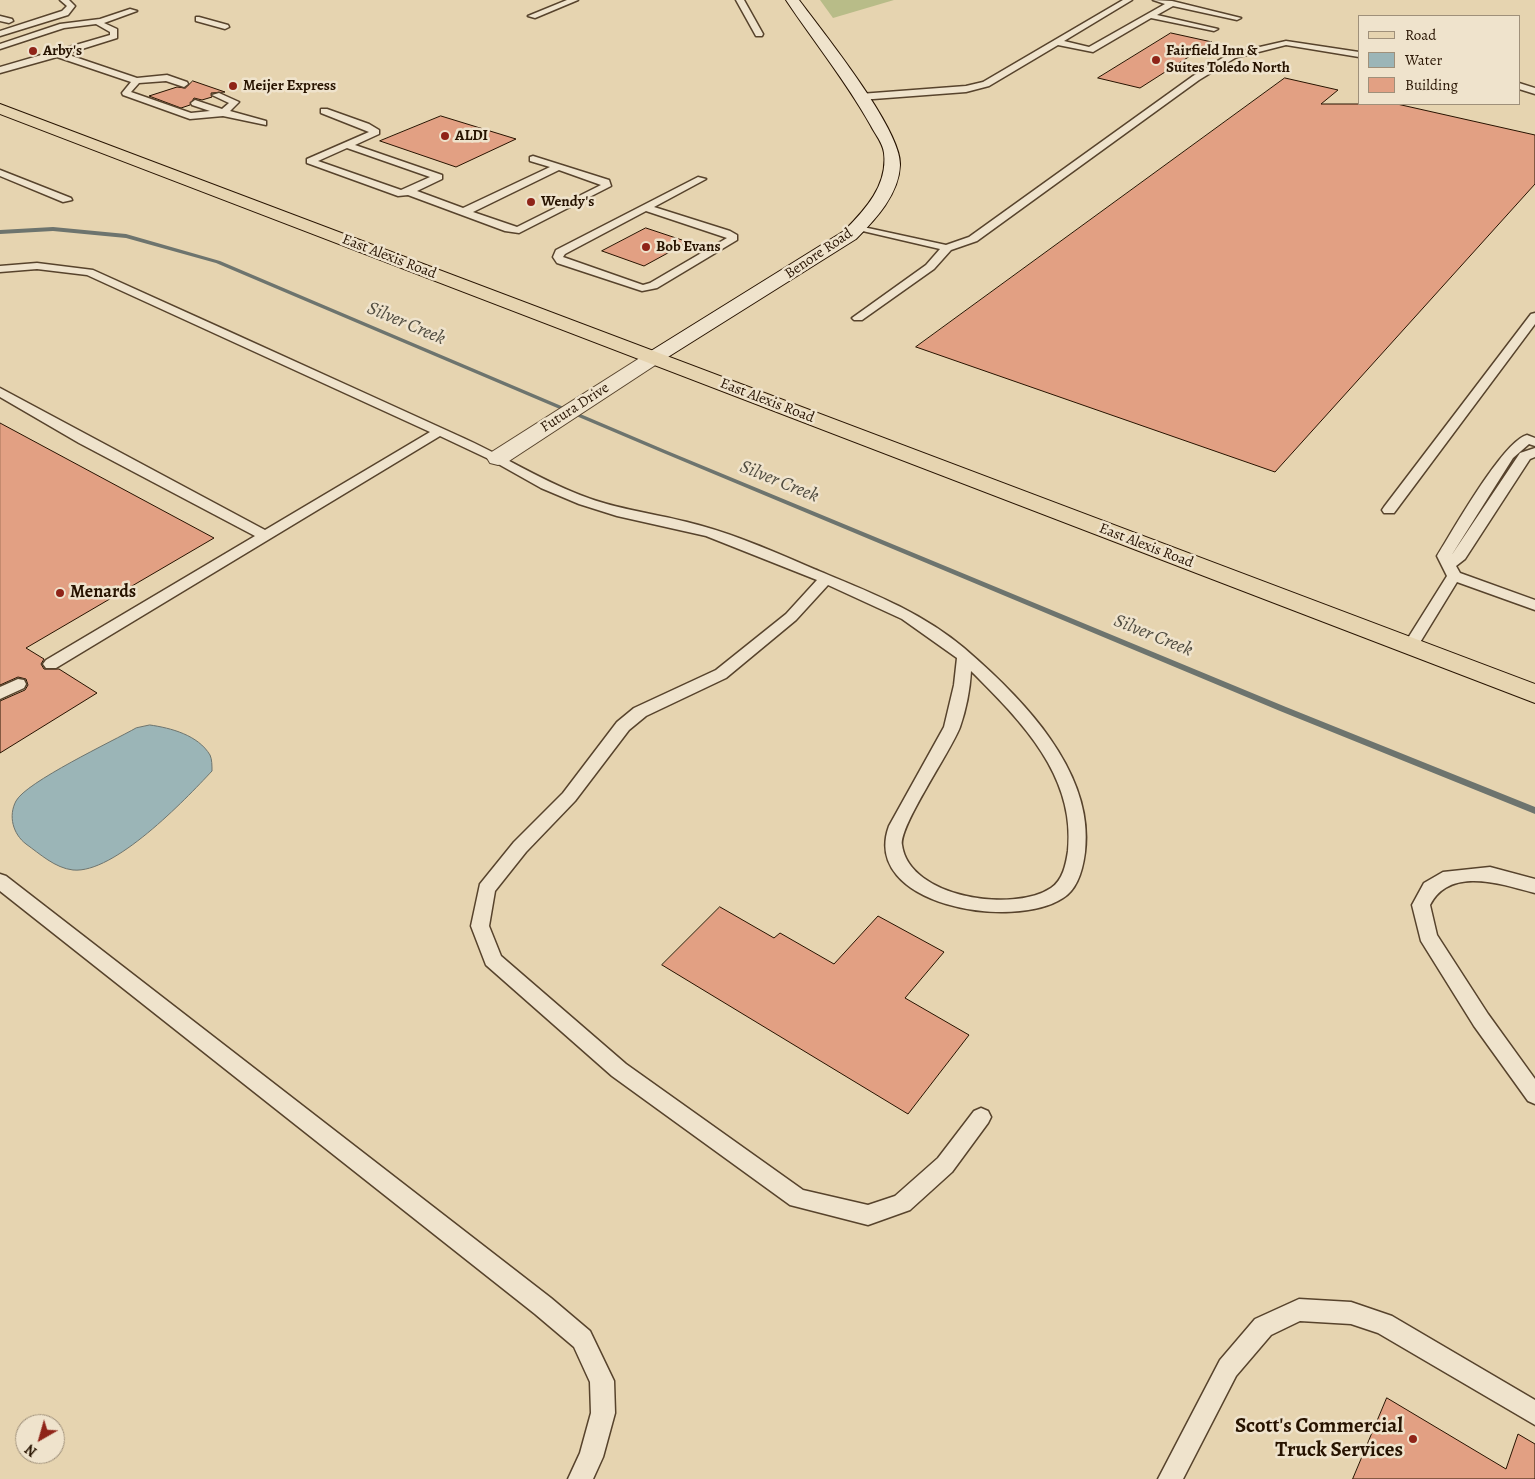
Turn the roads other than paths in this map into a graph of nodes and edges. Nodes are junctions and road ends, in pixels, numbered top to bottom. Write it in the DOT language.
graph roads {
  1 [pos="64,0"];
  2 [pos="574,0"];
  3 [pos="740,0"];
  4 [pos="792,0"];
  5 [pos="1112,0"];
  6 [pos="1157,0"];
  7 [pos="1125,2"];
  8 [pos="1172,3"];
  9 [pos="133,11"];
  10 [pos="532,16"];
  11 [pos="1150,16"];
  12 [pos="0,18"];
  13 [pos="1238,18"];
  14 [pos="199,19"];
  15 [pos="101,21"];
  16 [pos="0,23"];
  17 [pos="226,27"];
  18 [pos="1214,29"];
  19 [pos="0,34"];
  20 [pos="759,34"];
  21 [pos="1056,42"];
  22 [pos="0,47"];
  23 [pos="58,54"];
  24 [pos="1358,55"];
  25 [pos="3,70"];
  26 [pos="136,81"];
  27 [pos="184,84"];
  28 [pos="1520,86"];
  29 [pos="154,88"];
  30 [pos="1535,91"];
  31 [pos="216,95"];
  32 [pos="860,97"];
  33 [pos="195,103"];
  34 [pos="1,111"];
  35 [pos="324,111"];
  36 [pos="223,113"];
  37 [pos="263,124"];
  38 [pos="346,145"];
  39 [pos="533,159"];
  40 [pos="558,167"];
  41 [pos="0,173"];
  42 [pos="701,179"];
  43 [pos="408,191"];
  44 [pos="67,200"];
  45 [pos="646,208"];
  46 [pos="464,212"];
  47 [pos="858,227"];
  48 [pos="947,248"];
  49 [pos="0,269"];
  50 [pos="1535,316"];
  51 [pos="858,318"];
  52 [pos="653,358"];
  53 [pos="0,392"];
  54 [pos="440,431"];
  55 [pos="1531,440"];
  56 [pos="1535,452"];
  57 [pos="498,458"];
  58 [pos="1389,510"];
  59 [pos="265,534"];
  60 [pos="1451,570"];
  61 [pos="826,579"];
  62 [pos="1535,605"];
  63 [pos="1411,646"];
  64 [pos="964,659"];
  65 [pos="51,664"];
  66 [pos="18,684"];
  67 [pos="0,694"];
  68 [pos="1535,694"];
  69 [pos="0,881"];
  70 [pos="1535,886"];
  71 [pos="1535,1094"];
  72 [pos="981,1116"];
  73 [pos="1535,1413"];
  74 [pos="580,1479"];
  75 [pos="1170,1479"];
  1 -- 19 [label="lane"];
  2 -- 10 [label="lane"];
  3 -- 20 [label="lane"];
  4 -- 32 [label="main road, Benore Road"];
  5 -- 7 [label="lane"];
  6 -- 8 [label="lane"];
  7 -- 21 [label="lane"];
  8 -- 11 [label="lane"];
  8 -- 13 [label="lane"];
  9 -- 15 [label="lane"];
  11 -- 18 [label="lane"];
  11 -- 21 [label="lane"];
  12 -- 16 [label="lane"];
  14 -- 17 [label="lane"];
  15 -- 22 [label="lane"];
  15 -- 23 [label="lane"];
  21 -- 32 [label="lane"];
  23 -- 25 [label="lane"];
  23 -- 26 [label="lane"];
  24 -- 48 [label="lane"];
  26 -- 27 [label="lane"];
  26 -- 29 [label="lane"];
  26 -- 36 [label="lane"];
  28 -- 30 [label="lane"];
  31 -- 36 [label="lane"];
  32 -- 47 [label="main road, Benore Road"];
  33 -- 36 [label="lane"];
  34 -- 52 [label="main road, East Alexis Road"];
  35 -- 38 [label="lane"];
  36 -- 37 [label="lane"];
  38 -- 43 [label="lane"];
  38 -- 43 [label="lane"];
  39 -- 40 [label="lane"];
  40 -- 46 [label="lane"];
  40 -- 46 [label="lane"];
  41 -- 44 [label="lane"];
  42 -- 45 [label="lane"];
  43 -- 46 [label="lane"];
  45 -- 45 [label="lane"];
  47 -- 48 [label="lane"];
  47 -- 52 [label="main road, Benore Road"];
  48 -- 51 [label="lane"];
  49 -- 54 [label="lane"];
  50 -- 58 [label="lane"];
  52 -- 57 [label="main road, Futura Drive"];
  52 -- 63 [label="main road, East Alexis Road"];
  53 -- 59 [label="lane"];
  54 -- 57 [label="lane"];
  54 -- 59 [label="lane"];
  55 -- 60 [label="lane"];
  56 -- 60 [label="lane"];
  57 -- 61 [label="lane"];
  59 -- 65 [label="lane"];
  60 -- 62 [label="lane"];
  60 -- 63 [label="lane"];
  61 -- 64 [label="lane"];
  61 -- 72 [label="lane"];
  63 -- 68 [label="main road, East Alexis Road"];
  64 -- 64 [label="lane"];
  66 -- 67 [label="lane"];
  69 -- 74 [label="lane"];
  70 -- 71 [label="lane"];
  73 -- 75 [label="lane"];
}
